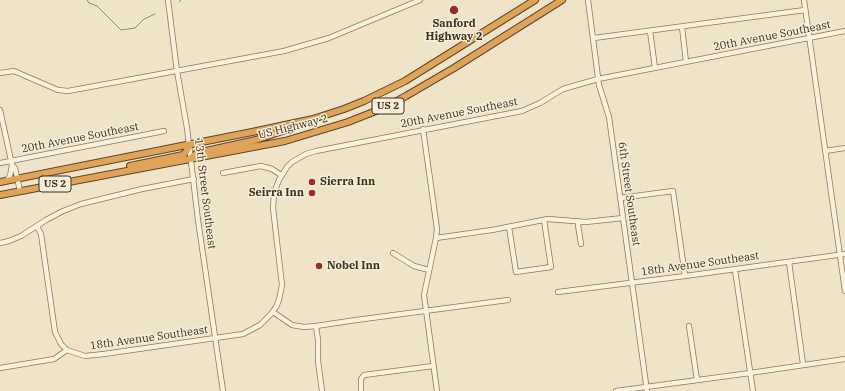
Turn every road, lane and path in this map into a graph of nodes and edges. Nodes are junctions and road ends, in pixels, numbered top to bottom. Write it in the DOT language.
graph roads {
  1 [pos="168,0"];
  2 [pos="420,0"];
  3 [pos="535,0"];
  4 [pos="554,0"];
  5 [pos="562,0"];
  6 [pos="588,0"];
  7 [pos="806,0"];
  8 [pos="805,10"];
  9 [pos="527,22"];
  10 [pos="682,27"];
  11 [pos="650,31"];
  12 [pos="845,31"];
  13 [pos="594,38"];
  14 [pos="809,38"];
  15 [pos="686,62"];
  16 [pos="655,68"];
  17 [pos="177,71"];
  18 [pos="0,73"];
  19 [pos="598,79"];
  20 [pos="0,110"];
  21 [pos="313,118"];
  22 [pos="423,129"];
  23 [pos="164,131"];
  24 [pos="189,145"];
  25 [pos="845,148"];
  26 [pos="825,151"];
  27 [pos="191,158"];
  28 [pos="0,163"];
  29 [pos="12,163"];
  30 [pos="223,173"];
  31 [pos="281,175"];
  32 [pos="17,178"];
  33 [pos="90,178"];
  34 [pos="194,179"];
  35 [pos="3,181"];
  36 [pos="20,191"];
  37 [pos="0,195"];
  38 [pos="620,198"];
  39 [pos="623,218"];
  40 [pos="544,220"];
  41 [pos="579,222"];
  42 [pos="37,226"];
  43 [pos="509,226"];
  44 [pos="436,238"];
  45 [pos="0,243"];
  46 [pos="581,244"];
  47 [pos="393,253"];
  48 [pos="842,254"];
  49 [pos="789,262"];
  50 [pos="429,270"];
  51 [pos="735,270"];
  52 [pos="685,276"];
  53 [pos="632,282"];
  54 [pos="845,291"];
  55 [pos="558,292"];
  56 [pos="508,300"];
  57 [pos="273,312"];
  58 [pos="426,312"];
  59 [pos="316,326"];
  60 [pos="689,326"];
  61 [pos="215,338"];
  62 [pos="66,350"];
  63 [pos="845,359"];
  64 [pos="803,364"];
  65 [pos="433,366"];
  66 [pos="0,368"];
  67 [pos="750,373"];
  68 [pos="697,380"];
  69 [pos="647,389"];
  70 [pos="223,391"];
  71 [pos="322,391"];
  72 [pos="361,391"];
  73 [pos="437,391"];
  74 [pos="616,391"];
  75 [pos="753,391"];
  1 -- 17 [label="street, 13th Street Southeast"];
  2 -- 17 [label="street"];
  3 -- 21 [label="highway, US Highway 2 / US 2"];
  4 -- 9 [label="highway"];
  5 -- 9 [label="highway, US Highway 2 / US 2"];
  6 -- 13 [label="street, 6th Street Southeast"];
  7 -- 8 [label="street"];
  8 -- 10 [label="street"];
  8 -- 14 [label="street"];
  9 -- 27 [label="highway, US Highway 2 / US 2"];
  10 -- 11 [label="street"];
  10 -- 15 [label="street"];
  11 -- 13 [label="street"];
  11 -- 16 [label="street"];
  12 -- 14 [label="street, 20th Avenue Southeast"];
  13 -- 19 [label="street, 6th Street Southeast"];
  14 -- 15 [label="street, 20th Avenue Southeast"];
  14 -- 26 [label="street"];
  15 -- 16 [label="street, 20th Avenue Southeast"];
  16 -- 19 [label="street, 20th Avenue Southeast"];
  17 -- 18 [label="street"];
  17 -- 24 [label="street, 13th Street Southeast"];
  19 -- 22 [label="street, 20th Avenue Southeast"];
  19 -- 38 [label="street, 6th Street Southeast"];
  20 -- 29 [label="street"];
  21 -- 24 [label="highway, US Highway 2 / US 2"];
  21 -- 27 [label="highway"];
  22 -- 31 [label="street, 20th Avenue Southeast"];
  22 -- 44 [label="street"];
  23 -- 29 [label="street, 20th Avenue Southeast"];
  24 -- 27 [label="street, 13th Street Southeast"];
  24 -- 32 [label="highway, US Highway 2 / US 2"];
  24 -- 33 [label="highway"];
  25 -- 26 [label="street"];
  26 -- 48 [label="street"];
  27 -- 33 [label="highway, US Highway 2 / US 2"];
  27 -- 34 [label="street, 13th Street Southeast"];
  28 -- 29 [label="street, 20th Avenue Southeast"];
  29 -- 32 [label="street"];
  29 -- 35 [label="street"];
  30 -- 31 [label="street"];
  31 -- 57 [label="street, 18th Avenue Southeast"];
  32 -- 35 [label="highway, US Highway 2 / US 2"];
  32 -- 36 [label="street"];
  33 -- 36 [label="highway, US Highway 2 / US 2"];
  34 -- 42 [label="street"];
  34 -- 61 [label="street, 13th Street Southeast"];
  36 -- 37 [label="highway, US Highway 2 / US 2"];
  38 -- 39 [label="street, 6th Street Southeast"];
  38 -- 52 [label="street"];
  39 -- 41 [label="street"];
  39 -- 53 [label="street, 6th Street Southeast"];
  40 -- 41 [label="street"];
  40 -- 43 [label="street"];
  40 -- 43 [label="street"];
  41 -- 46 [label="street"];
  42 -- 45 [label="street"];
  42 -- 62 [label="street"];
  43 -- 44 [label="street"];
  44 -- 50 [label="street"];
  47 -- 50 [label="street"];
  48 -- 49 [label="street, 18th Avenue Southeast"];
  48 -- 54 [label="street"];
  49 -- 51 [label="street, 18th Avenue Southeast"];
  49 -- 64 [label="street"];
  50 -- 58 [label="street"];
  51 -- 52 [label="street, 18th Avenue Southeast"];
  51 -- 67 [label="street"];
  52 -- 53 [label="street, 18th Avenue Southeast"];
  53 -- 55 [label="street, 18th Avenue Southeast"];
  53 -- 69 [label="street, 6th Street Southeast"];
  56 -- 58 [label="street"];
  57 -- 59 [label="street"];
  57 -- 61 [label="street, 18th Avenue Southeast"];
  58 -- 59 [label="street"];
  58 -- 65 [label="street"];
  59 -- 71 [label="street"];
  60 -- 68 [label="street"];
  61 -- 62 [label="street, 18th Avenue Southeast"];
  61 -- 70 [label="street, 13th Street Southeast"];
  62 -- 66 [label="street"];
  63 -- 64 [label="street"];
  64 -- 67 [label="street"];
  65 -- 72 [label="street"];
  65 -- 73 [label="street"];
  67 -- 68 [label="street"];
  67 -- 75 [label="street"];
  68 -- 69 [label="street"];
  69 -- 74 [label="street"];
}
